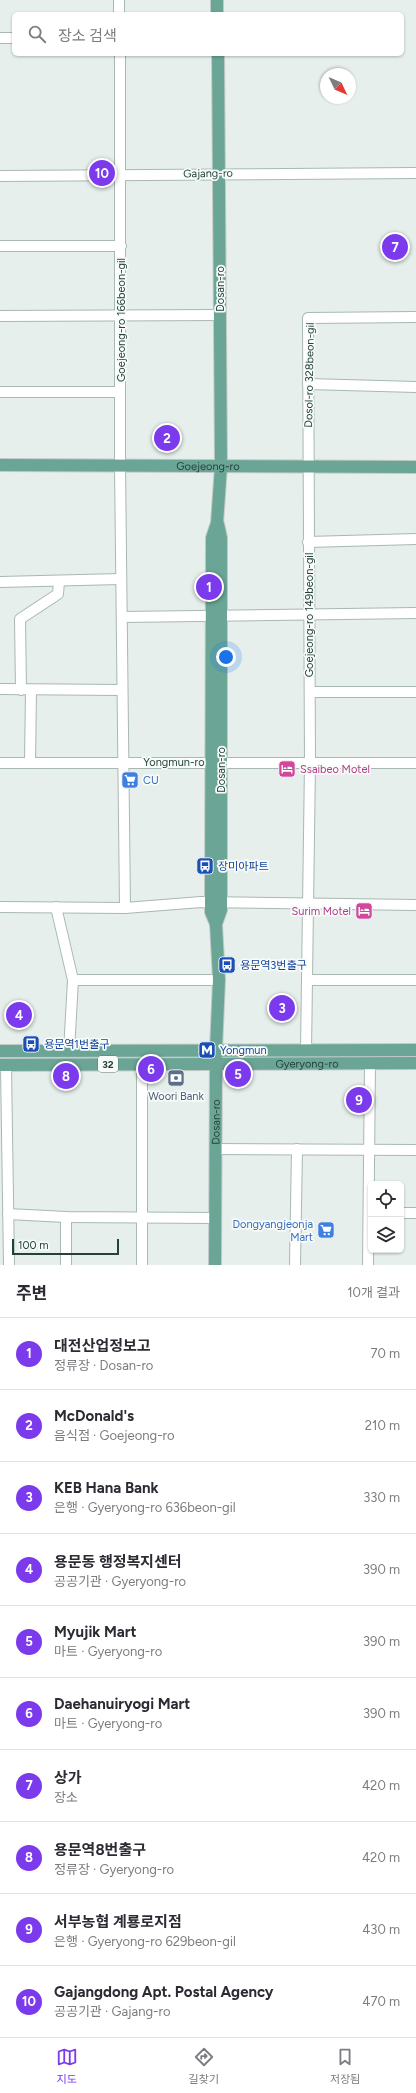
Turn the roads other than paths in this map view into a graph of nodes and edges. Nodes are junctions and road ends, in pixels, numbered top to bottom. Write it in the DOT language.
graph roads {
  1 [pos="119,0"];
  2 [pos="217,0"];
  3 [pos="119,12"];
  4 [pos="218,12"];
  5 [pos="0,38"];
  6 [pos="12,38"];
  7 [pos="120,56"];
  8 [pos="218,56"];
  9 [pos="220,173"];
  10 [pos="416,173"];
  11 [pos="121,175"];
  12 [pos="0,176"];
  13 [pos="0,246"];
  14 [pos="121,246"];
  15 [pos="220,315"];
  16 [pos="0,316"];
  17 [pos="120,316"];
  18 [pos="416,317"];
  19 [pos="308,384"];
  20 [pos="416,387"];
  21 [pos="0,392"];
  22 [pos="120,392"];
  23 [pos="0,465"];
  24 [pos="120,465"];
  25 [pos="221,466"];
  26 [pos="308,466"];
  27 [pos="416,467"];
  28 [pos="416,539"];
  29 [pos="308,542"];
  30 [pos="121,579"];
  31 [pos="59,581"];
  32 [pos="0,582"];
  33 [pos="416,614"];
  34 [pos="309,615"];
  35 [pos="217,616"];
  36 [pos="122,618"];
  37 [pos="0,690"];
  38 [pos="26,690"];
  39 [pos="122,690"];
  40 [pos="310,692"];
  41 [pos="416,692"];
  42 [pos="123,762"];
  43 [pos="216,762"];
  44 [pos="0,763"];
  45 [pos="30,763"];
  46 [pos="310,763"];
  47 [pos="416,763"];
  48 [pos="216,903"];
  49 [pos="308,904"];
  50 [pos="416,905"];
  51 [pos="0,907"];
  52 [pos="56,907"];
  53 [pos="125,908"];
  54 [pos="73,980"];
  55 [pos="219,980"];
  56 [pos="308,980"];
  57 [pos="416,980"];
  58 [pos="216,1050"];
  59 [pos="416,1050"];
  60 [pos="69,1051"];
  61 [pos="306,1051"];
  62 [pos="0,1052"];
  63 [pos="370,1063"];
  64 [pos="416,1063"];
  65 [pos="142,1064"];
  66 [pos="216,1064"];
  67 [pos="3,1065"];
  68 [pos="216,1149"];
  69 [pos="297,1149"];
  70 [pos="371,1150"];
  71 [pos="416,1150"];
  72 [pos="371,1181"];
  73 [pos="404,1213"];
  74 [pos="416,1213"];
  75 [pos="8,1214"];
  76 [pos="66,1217"];
  77 [pos="370,1217"];
  78 [pos="142,1218"];
  79 [pos="215,1218"];
  80 [pos="9,1265"];
  81 [pos="66,1265"];
  82 [pos="142,1265"];
  83 [pos="215,1265"];
  84 [pos="295,1265"];
  85 [pos="368,1265"];
  1 -- 3 [label="street"];
  2 -- 4 [label="main road"];
  5 -- 6 [label="street"];
  7 -- 11 [label="street, Goejeong-ro 166beon-gil"];
  8 -- 9 [label="main road, Dosan-ro"];
  9 -- 10 [label="street, Gajang-ro"];
  9 -- 11 [label="street, Gajang-ro"];
  9 -- 15 [label="main road, Dosan-ro"];
  11 -- 12 [label="street, Gajang-ro"];
  11 -- 14 [label="street, Goejeong-ro 166beon-gil"];
  13 -- 14 [label="street"];
  14 -- 17 [label="street, Goejeong-ro 166beon-gil"];
  15 -- 17 [label="street"];
  15 -- 25 [label="main road, Dosan-ro"];
  16 -- 17 [label="street"];
  17 -- 22 [label="street, Goejeong-ro 166beon-gil"];
  18 -- 19 [label="street, Dosol-ro 328beon-gil"];
  19 -- 20 [label="street"];
  19 -- 26 [label="street, Dosol-ro 328beon-gil"];
  21 -- 22 [label="street"];
  22 -- 24 [label="street, Goejeong-ro 166beon-gil"];
  23 -- 24 [label="main road, Goejeong-ro"];
  24 -- 25 [label="main road, Goejeong-ro"];
  24 -- 30 [label="street, Goejeong-ro 166beon-gil"];
  25 -- 26 [label="main road, Goejeong-ro"];
  25 -- 35 [label="main road, Dosan-ro"];
  26 -- 27 [label="main road, Goejeong-ro"];
  26 -- 29 [label="street, Goejeong-ro 149beon-gil"];
  28 -- 29 [label="street"];
  29 -- 34 [label="street, Goejeong-ro 149beon-gil"];
  30 -- 31 [label="street"];
  30 -- 36 [label="street, Goejeong-ro 166beon-gil"];
  31 -- 32 [label="street"];
  31 -- 38 [label="street"];
  33 -- 34 [label="street"];
  34 -- 35 [label="street"];
  34 -- 40 [label="street, Goejeong-ro 149beon-gil"];
  35 -- 36 [label="street"];
  35 -- 43 [label="main road, Dosan-ro"];
  36 -- 39 [label="street, Goejeong-ro 166beon-gil"];
  37 -- 38 [label="street"];
  38 -- 39 [label="street"];
  38 -- 45 [label="street"];
  39 -- 42 [label="street, Goejeong-ro 166beon-gil"];
  40 -- 41 [label="street"];
  40 -- 46 [label="street, Goejeong-ro 149beon-gil"];
  42 -- 43 [label="street, Yongmun-ro"];
  42 -- 45 [label="street, Yongmun-ro"];
  42 -- 53 [label="street"];
  43 -- 46 [label="street, Yongmun-ro"];
  43 -- 48 [label="main road, Dosan-ro"];
  44 -- 45 [label="street, Yongmun-ro"];
  46 -- 47 [label="street, Yongmun-ro"];
  46 -- 49 [label="street, Goejeong-ro 149beon-gil"];
  48 -- 49 [label="street"];
  48 -- 53 [label="street"];
  48 -- 55 [label="main road, Dosan-ro"];
  49 -- 50 [label="street"];
  49 -- 56 [label="street, Goejeong-ro 149beon-gil"];
  51 -- 52 [label="street"];
  52 -- 53 [label="street"];
  52 -- 54 [label="street"];
  54 -- 55 [label="street"];
  54 -- 60 [label="street"];
  55 -- 58 [label="main road, Dosan-ro"];
  56 -- 57 [label="street"];
  56 -- 61 [label="street, Goejeong-ro 149beon-gil"];
  58 -- 60 [label="main road, Gyeryong-ro / 32"];
  58 -- 61 [label="main road, Gyeryong-ro / 32"];
  58 -- 66 [label="main road, Dosan-ro"];
  59 -- 61 [label="main road, Gyeryong-ro / 32"];
  60 -- 62 [label="main road, Gyeryong-ro / 32"];
  63 -- 64 [label="main road, Gyeryong-ro / 32"];
  63 -- 66 [label="main road, Gyeryong-ro / 32"];
  63 -- 70 [label="street"];
  65 -- 66 [label="main road, Gyeryong-ro / 32"];
  65 -- 67 [label="main road, Gyeryong-ro / 32"];
  65 -- 78 [label="street"];
  66 -- 68 [label="main road, Dosan-ro"];
  67 -- 75 [label="street, Gyeryong-ro"];
  68 -- 69 [label="street"];
  68 -- 79 [label="main road, Dosan-ro"];
  69 -- 70 [label="street"];
  69 -- 84 [label="street"];
  70 -- 71 [label="street"];
  70 -- 72 [label="street"];
  73 -- 74 [label="street"];
  75 -- 76 [label="street"];
  75 -- 80 [label="street, Gyeryong-ro"];
  76 -- 78 [label="street"];
  76 -- 81 [label="street"];
  77 -- 85 [label="street"];
  78 -- 79 [label="street"];
  78 -- 82 [label="street"];
  79 -- 83 [label="main road, Dosan-ro"];
}
